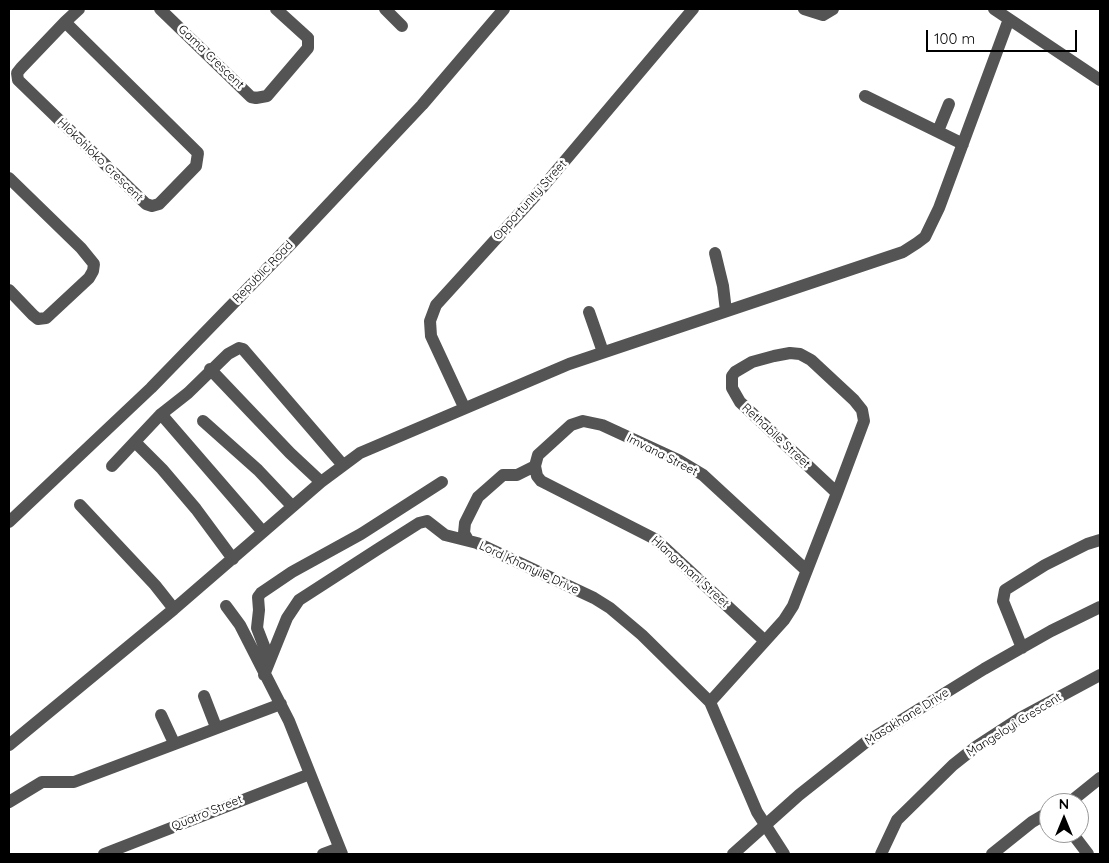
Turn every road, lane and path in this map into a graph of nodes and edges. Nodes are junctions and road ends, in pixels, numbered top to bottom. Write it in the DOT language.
graph roads {
  1 [pos="78,9"];
  2 [pos="160,9"];
  3 [pos="276,9"];
  4 [pos="385,9"];
  5 [pos="504,9"];
  6 [pos="693,9"];
  7 [pos="804,9"];
  8 [pos="833,9"];
  9 [pos="994,9"];
  10 [pos="1009,19"];
  11 [pos="65,22"];
  12 [pos="402,26"];
  13 [pos="1100,80"];
  14 [pos="865,96"];
  15 [pos="949,104"];
  16 [pos="938,131"];
  17 [pos="963,144"];
  18 [pos="9,178"];
  19 [pos="715,253"];
  20 [pos="9,290"];
  21 [pos="726,311"];
  22 [pos="589,312"];
  23 [pos="603,352"];
  24 [pos="210,370"];
  25 [pos="464,407"];
  26 [pos="161,414"];
  27 [pos="203,421"];
  28 [pos="135,442"];
  29 [pos="342,464"];
  30 [pos="112,466"];
  31 [pos="535,466"];
  32 [pos="321,482"];
  33 [pos="442,482"];
  34 [pos="837,493"];
  35 [pos="80,505"];
  36 [pos="292,506"];
  37 [pos="9,522"];
  38 [pos="263,532"];
  39 [pos="468,540"];
  40 [pos="1100,540"];
  41 [pos="232,559"];
  42 [pos="806,570"];
  43 [pos="226,606"];
  44 [pos="1100,607"];
  45 [pos="174,609"];
  46 [pos="765,641"];
  47 [pos="1022,648"];
  48 [pos="269,659"];
  49 [pos="264,675"];
  50 [pos="1100,675"];
  51 [pos="204,696"];
  52 [pos="710,702"];
  53 [pos="281,704"];
  54 [pos="161,715"];
  55 [pos="216,727"];
  56 [pos="174,743"];
  57 [pos="9,745"];
  58 [pos="310,774"];
  59 [pos="1100,778"];
  60 [pos="1081,793"];
  61 [pos="9,802"];
  62 [pos="1039,818"];
  63 [pos="765,826"];
  64 [pos="1080,843"];
  65 [pos="340,851"];
  66 [pos="104,854"];
  67 [pos="323,854"];
  68 [pos="733,854"];
  69 [pos="784,854"];
  70 [pos="881,854"];
  71 [pos="992,854"];
  72 [pos="1088,854"];
  1 -- 11 [label="street"];
  2 -- 3 [label="street, Gama Crescent"];
  4 -- 12 [label="street"];
  5 -- 37 [label="street, Republic Road"];
  6 -- 25 [label="street, Opportunity Street"];
  7 -- 8 [label="street"];
  9 -- 10 [label="street"];
  10 -- 13 [label="street"];
  10 -- 17 [label="street"];
  11 -- 11 [label="street, Hlokohloko Crescent"];
  14 -- 16 [label="street"];
  15 -- 16 [label="street"];
  16 -- 17 [label="street"];
  17 -- 21 [label="street"];
  18 -- 20 [label="street"];
  19 -- 21 [label="street"];
  21 -- 23 [label="street"];
  22 -- 23 [label="street"];
  23 -- 25 [label="street"];
  24 -- 26 [label="street"];
  24 -- 29 [label="street"];
  24 -- 32 [label="street"];
  25 -- 29 [label="street"];
  26 -- 28 [label="street"];
  26 -- 38 [label="street"];
  27 -- 36 [label="street"];
  28 -- 30 [label="street"];
  28 -- 41 [label="street"];
  29 -- 32 [label="street"];
  31 -- 39 [label="street"];
  31 -- 42 [label="street, Imvana Street"];
  31 -- 46 [label="street, Hlanganani Street"];
  32 -- 36 [label="street"];
  33 -- 48 [label="street"];
  34 -- 34 [label="street, Rethabile Street"];
  34 -- 42 [label="street, Rethabile Street"];
  35 -- 45 [label="street"];
  36 -- 38 [label="street"];
  38 -- 41 [label="street"];
  39 -- 48 [label="street, Lord Khanyile Drive"];
  39 -- 52 [label="street, Lord Khanyile Drive"];
  40 -- 47 [label="street"];
  41 -- 45 [label="street"];
  42 -- 46 [label="street, Rethabile Street"];
  43 -- 49 [label="street"];
  44 -- 47 [label="street, Masakhane Drive"];
  45 -- 57 [label="street"];
  46 -- 52 [label="street, Rethabile Street"];
  47 -- 63 [label="street, Masakhane Drive"];
  48 -- 49 [label="street, Lord Khanyile Drive"];
  49 -- 53 [label="street"];
  50 -- 70 [label="street, Mangeloyi Crescent"];
  51 -- 55 [label="street"];
  52 -- 63 [label="street, Lord Khanyile Drive"];
  53 -- 55 [label="street"];
  53 -- 58 [label="street"];
  54 -- 56 [label="street"];
  55 -- 56 [label="street"];
  56 -- 61 [label="street"];
  58 -- 65 [label="street"];
  58 -- 66 [label="street, Quatro Street"];
  59 -- 60 [label="street"];
  62 -- 71 [label="street"];
  63 -- 68 [label="street, Masakhane Drive"];
  63 -- 69 [label="street, Lord Khanyile Drive"];
  64 -- 72 [label="street"];
  65 -- 67 [label="street"];
}
